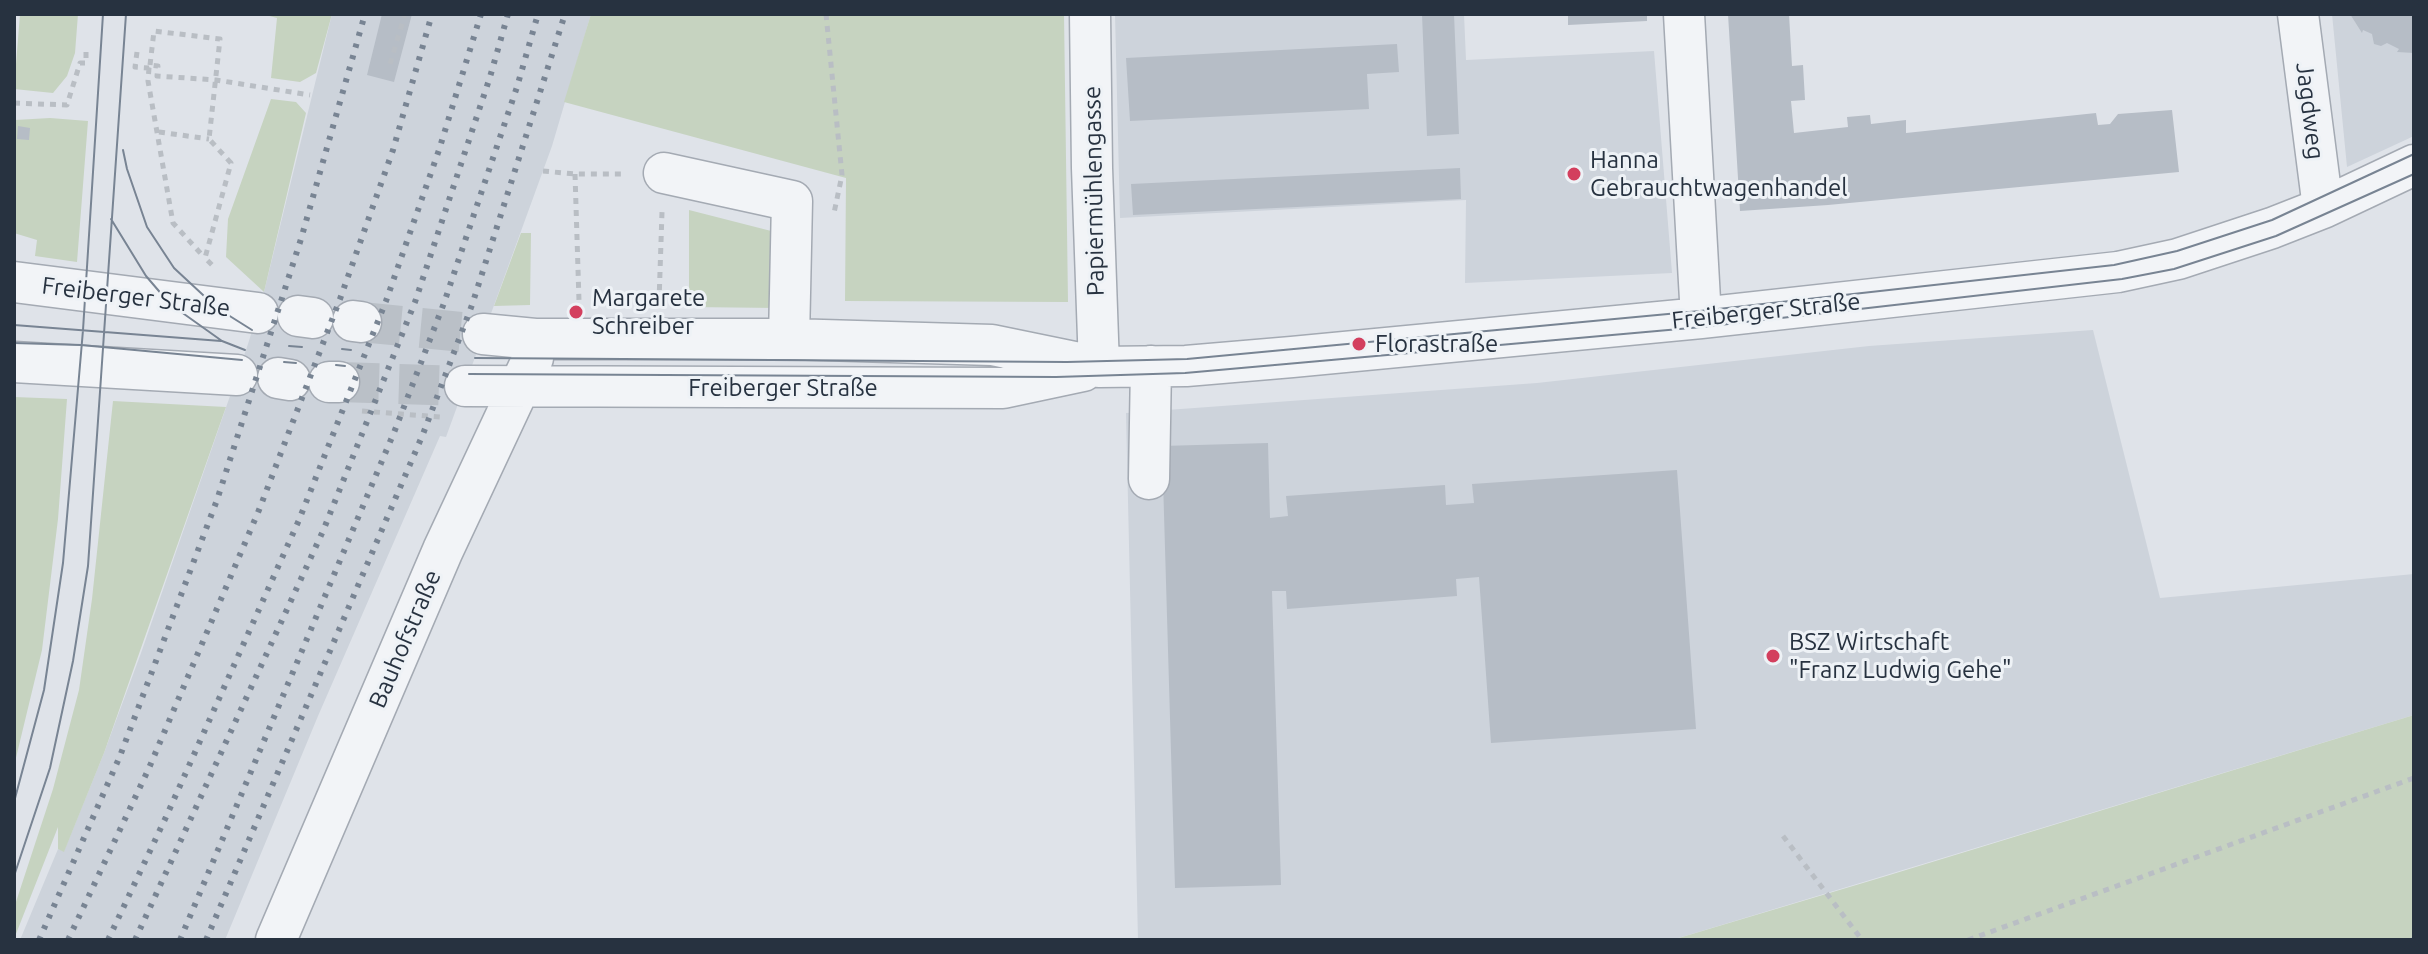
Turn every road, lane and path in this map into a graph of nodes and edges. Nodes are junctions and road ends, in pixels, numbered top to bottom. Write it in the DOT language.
graph roads {
  1 [pos="405,14"];
  2 [pos="826,14"];
  3 [pos="1090,14"];
  4 [pos="1684,14"];
  5 [pos="2298,14"];
  6 [pos="86,48"];
  7 [pos="137,52"];
  8 [pos="390,64"];
  9 [pos="150,66"];
  10 [pos="216,80"];
  11 [pos="310,95"];
  12 [pos="14,103"];
  13 [pos="159,132"];
  14 [pos="209,139"];
  15 [pos="2414,165"];
  16 [pos="543,171"];
  17 [pos="664,173"];
  18 [pos="575,174"];
  19 [pos="2323,208"];
  20 [pos="832,218"];
  21 [pos="205,258"];
  22 [pos="14,282"];
  23 [pos="579,304"];
  24 [pos="258,313"];
  25 [pos="1701,318"];
  26 [pos="483,334"];
  27 [pos="535,339"];
  28 [pos="657,339"];
  29 [pos="789,339"];
  30 [pos="14,362"];
  31 [pos="1151,366"];
  32 [pos="1099,367"];
  33 [pos="237,375"];
  34 [pos="465,386"];
  35 [pos="520,387"];
  36 [pos="1149,479"];
  37 [pos="2414,778"];
  38 [pos="1783,836"];
  39 [pos="276,940"];
  40 [pos="1862,940"];
  41 [pos="1968,940"];
  1 -- 8 [label="path"];
  2 -- 20 [label="path"];
  3 -- 32 [label="street, Papiermühlengasse"];
  4 -- 25 [label="street"];
  5 -- 19 [label="street, Jagdweg"];
  6 -- 12 [label="path"];
  7 -- 9 [label="path"];
  9 -- 10 [label="path"];
  9 -- 10 [label="path"];
  9 -- 13 [label="path"];
  10 -- 11 [label="path"];
  10 -- 14 [label="path"];
  13 -- 14 [label="path"];
  13 -- 21 [label="path"];
  14 -- 21 [label="path"];
  15 -- 19 [label="street, Freiberger Straße"];
  16 -- 18 [label="path"];
  17 -- 18 [label="path"];
  17 -- 28 [label="path"];
  17 -- 29 [label="street"];
  18 -- 23 [label="path"];
  19 -- 25 [label="street, Freiberger Straße"];
  21 -- 24 [label="path"];
  22 -- 24 [label="street, Freiberger Straße"];
  25 -- 31 [label="street, Freiberger Straße"];
  26 -- 27 [label="street, Freiberger Straße"];
  27 -- 28 [label="street, Freiberger Straße"];
  27 -- 35 [label="street, Bauhofstraße"];
  28 -- 29 [label="street, Freiberger Straße"];
  29 -- 32 [label="street, Freiberger Straße"];
  30 -- 33 [label="street"];
  31 -- 32 [label="street, Freiberger Straße"];
  31 -- 36 [label="street"];
  32 -- 35 [label="street, Freiberger Straße"];
  34 -- 35 [label="street, Freiberger Straße"];
  35 -- 39 [label="street, Bauhofstraße"];
  37 -- 41 [label="path"];
  38 -- 40 [label="path"];
}
